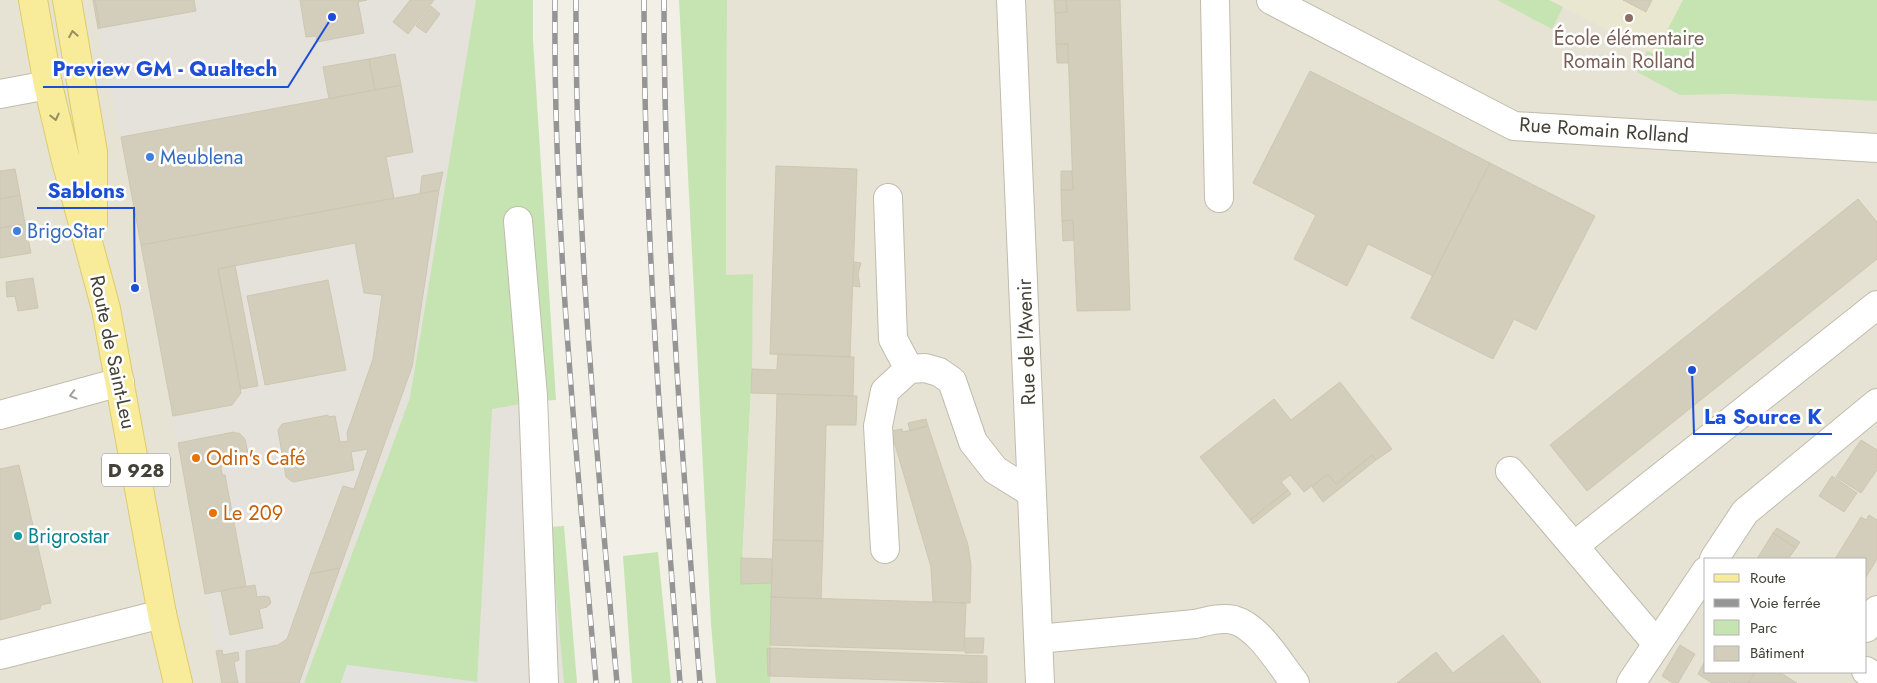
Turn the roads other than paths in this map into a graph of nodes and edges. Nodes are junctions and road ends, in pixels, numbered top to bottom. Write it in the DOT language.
graph roads {
  1 [pos="32,0"];
  2 [pos="67,0"];
  3 [pos="1011,0"];
  4 [pos="1215,0"];
  5 [pos="1271,0"];
  6 [pos="48,85"];
  7 [pos="0,94"];
  8 [pos="1877,148"];
  9 [pos="888,198"];
  10 [pos="1219,198"];
  11 [pos="518,221"];
  12 [pos="93,257"];
  13 [pos="1877,305"];
  14 [pos="909,369"];
  15 [pos="120,382"];
  16 [pos="1877,403"];
  17 [pos="0,415"];
  18 [pos="1510,471"];
  19 [pos="1032,493"];
  20 [pos="1574,546"];
  21 [pos="885,549"];
  22 [pos="1715,558"];
  23 [pos="1704,574"];
  24 [pos="1877,610"];
  25 [pos="162,614"];
  26 [pos="1867,626"];
  27 [pos="1038,639"];
  28 [pos="1657,644"];
  29 [pos="0,655"];
  30 [pos="178,683"];
  31 [pos="544,683"];
  32 [pos="1040,683"];
  33 [pos="1295,683"];
  34 [pos="1630,683"];
  1 -- 6 [label="main road, Route de Saint-Leu / D 928"];
  12 -- 2 [label="main road, Route de Saint-Leu / D 928, one-way"];
  3 -- 19 [label="street, Rue de l'Avenir"];
  4 -- 10 [label="street"];
  5 -- 8 [label="street, Rue Romain Rolland"];
  6 -- 7 [label="street"];
  6 -- 12 [label="main road, Route de Saint-Leu / D 928, one-way"];
  9 -- 14 [label="street"];
  11 -- 31 [label="street"];
  12 -- 15 [label="main road, Route de Saint-Leu / D 928"];
  13 -- 20 [label="street"];
  14 -- 19 [label="street"];
  14 -- 21 [label="street"];
  15 -- 17 [label="street, one-way"];
  15 -- 25 [label="main road, Route de Saint-Leu / D 928"];
  16 -- 22 [label="street"];
  18 -- 20 [label="street"];
  19 -- 27 [label="street, Rue de l'Avenir"];
  20 -- 28 [label="street"];
  23 -- 28 [label="street"];
  24 -- 26 [label="street"];
  25 -- 29 [label="street"];
  25 -- 30 [label="main road, Route de Saint-Leu / D 928"];
  27 -- 32 [label="street, Rue de l'Avenir"];
  27 -- 33 [label="street"];
  28 -- 34 [label="street"];
}
